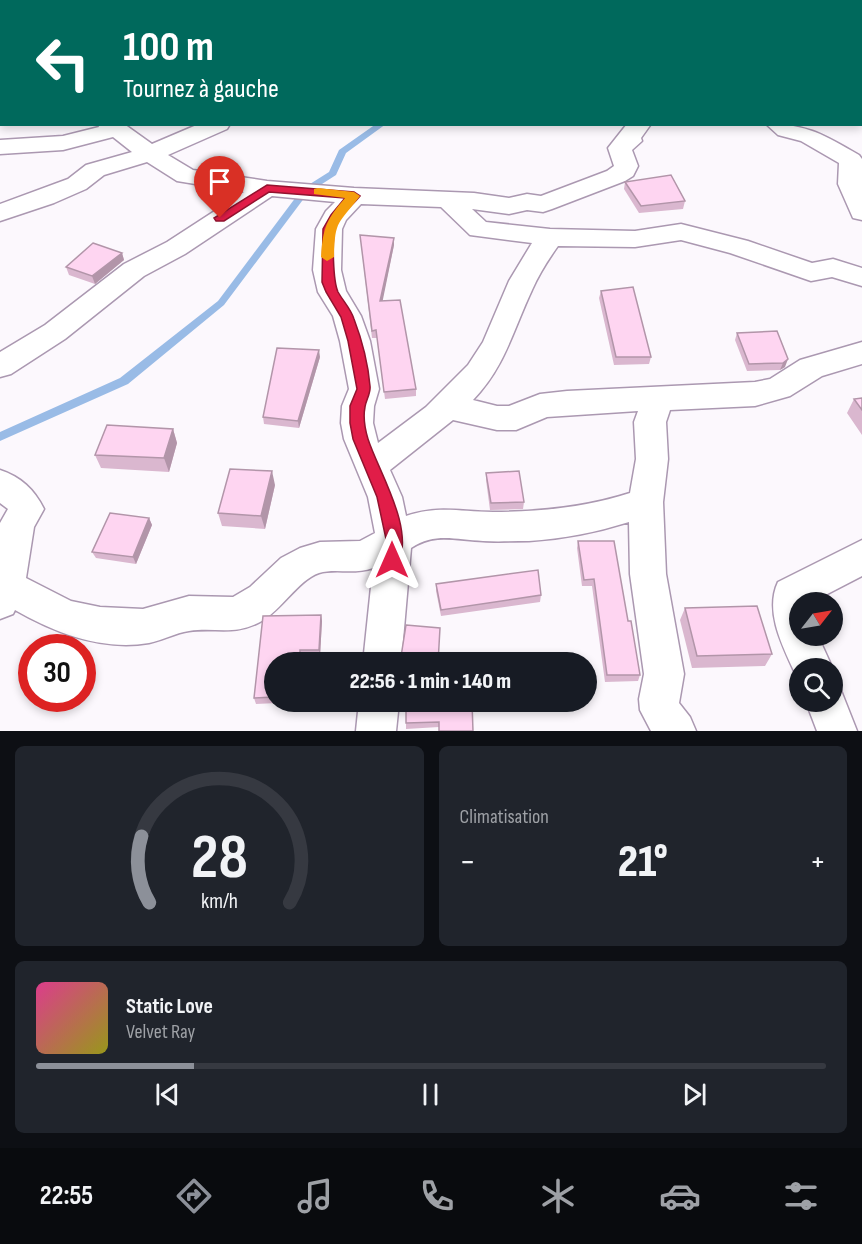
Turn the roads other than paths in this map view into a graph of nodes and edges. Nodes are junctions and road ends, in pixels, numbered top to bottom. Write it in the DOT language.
graph roads {
  1 [pos="214,126"];
  2 [pos="638,126"];
  3 [pos="780,126"];
  4 [pos="112,127"];
  5 [pos="0,147"];
  6 [pos="150,154"];
  7 [pos="267,188"];
  8 [pos="354,196"];
  9 [pos="448,200"];
  10 [pos="862,212"];
  11 [pos="0,213"];
  12 [pos="550,237"];
  13 [pos="862,277"];
  14 [pos="862,352"];
  15 [pos="0,366"];
  16 [pos="659,398"];
  17 [pos="448,407"];
  18 [pos="373,464"];
  19 [pos="0,484"];
  20 [pos="646,502"];
  21 [pos="394,539"];
  22 [pos="862,555"];
  23 [pos="3,594"];
  24 [pos="383,652"];
  25 [pos="808,658"];
  26 [pos="378,712"];
  27 [pos="830,712"];
  28 [pos="376,731"];
  29 [pos="676,731"];
  30 [pos="837,731"];
  1 -- 6 [label="street"];
  2 -- 9 [label="street"];
  3 -- 10 [label="street"];
  4 -- 5 [label="street"];
  4 -- 6 [label="street"];
  6 -- 7 [label="street"];
  6 -- 11 [label="street"];
  7 -- 8 [label="street"];
  7 -- 15 [label="street"];
  8 -- 9 [label="street"];
  8 -- 18 [label="street"];
  9 -- 12 [label="street"];
  12 -- 13 [label="street"];
  12 -- 17 [label="street"];
  14 -- 16 [label="street"];
  16 -- 17 [label="street"];
  16 -- 20 [label="street"];
  17 -- 18 [label="street"];
  18 -- 21 [label="street"];
  19 -- 23 [label="street"];
  20 -- 21 [label="street"];
  20 -- 29 [label="street"];
  21 -- 23 [label="street"];
  21 -- 24 [label="street"];
  22 -- 25 [label="street"];
  26 -- 28 [label="street"];
  27 -- 30 [label="street"];
}
